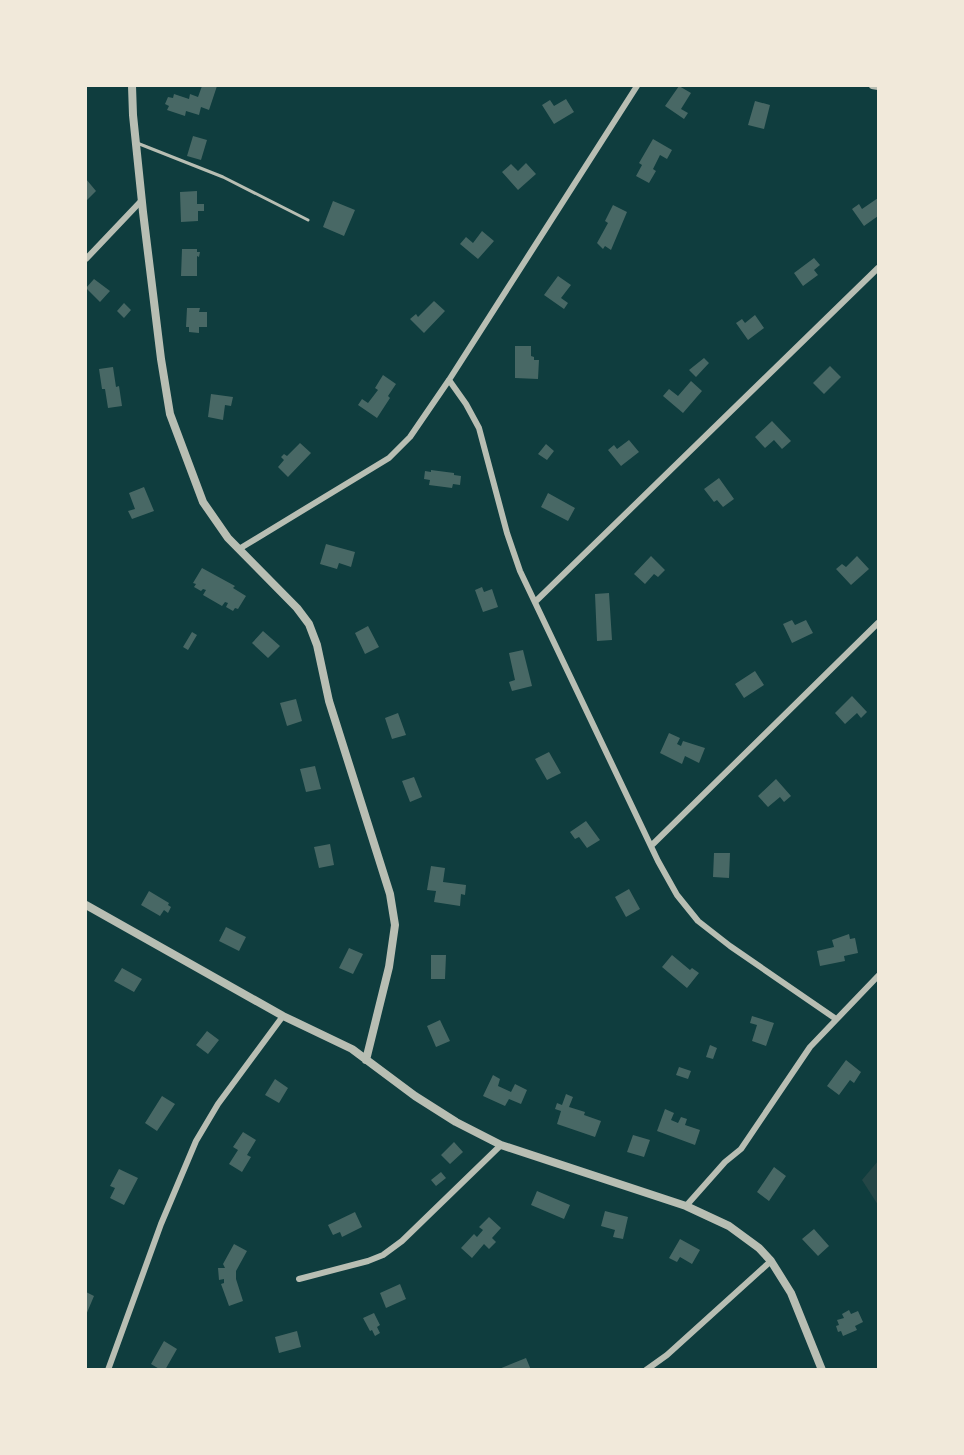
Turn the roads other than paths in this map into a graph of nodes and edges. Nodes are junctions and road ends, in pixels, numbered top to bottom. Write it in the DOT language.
graph roads {
  1 [pos="132,86"];
  2 [pos="637,86"];
  3 [pos="872,86"];
  4 [pos="879,87"];
  5 [pos="136,142"];
  6 [pos="142,200"];
  7 [pos="308,220"];
  8 [pos="86,259"];
  9 [pos="879,268"];
  10 [pos="449,380"];
  11 [pos="238,549"];
  12 [pos="535,602"];
  13 [pos="879,623"];
  14 [pos="651,846"];
  15 [pos="86,905"];
  16 [pos="879,976"];
  17 [pos="284,1016"];
  18 [pos="836,1019"];
  19 [pos="366,1060"];
  20 [pos="501,1145"];
  21 [pos="686,1206"];
  22 [pos="771,1261"];
  23 [pos="299,1279"];
  24 [pos="108,1370"];
  25 [pos="646,1370"];
  26 [pos="822,1370"];
  1 -- 5 [label="street"];
  2 -- 10 [label="street"];
  3 -- 4 [label="street"];
  5 -- 6 [label="street"];
  5 -- 7 [label="lane"];
  6 -- 8 [label="street"];
  6 -- 11 [label="street"];
  9 -- 12 [label="street"];
  10 -- 11 [label="street"];
  10 -- 12 [label="street"];
  11 -- 19 [label="street"];
  12 -- 14 [label="street"];
  13 -- 14 [label="street"];
  14 -- 18 [label="street"];
  15 -- 17 [label="street"];
  16 -- 18 [label="street"];
  17 -- 19 [label="street"];
  17 -- 24 [label="street"];
  18 -- 21 [label="street"];
  19 -- 20 [label="street"];
  20 -- 21 [label="street"];
  20 -- 23 [label="street"];
  21 -- 22 [label="street"];
  22 -- 25 [label="street"];
  22 -- 26 [label="street"];
}
